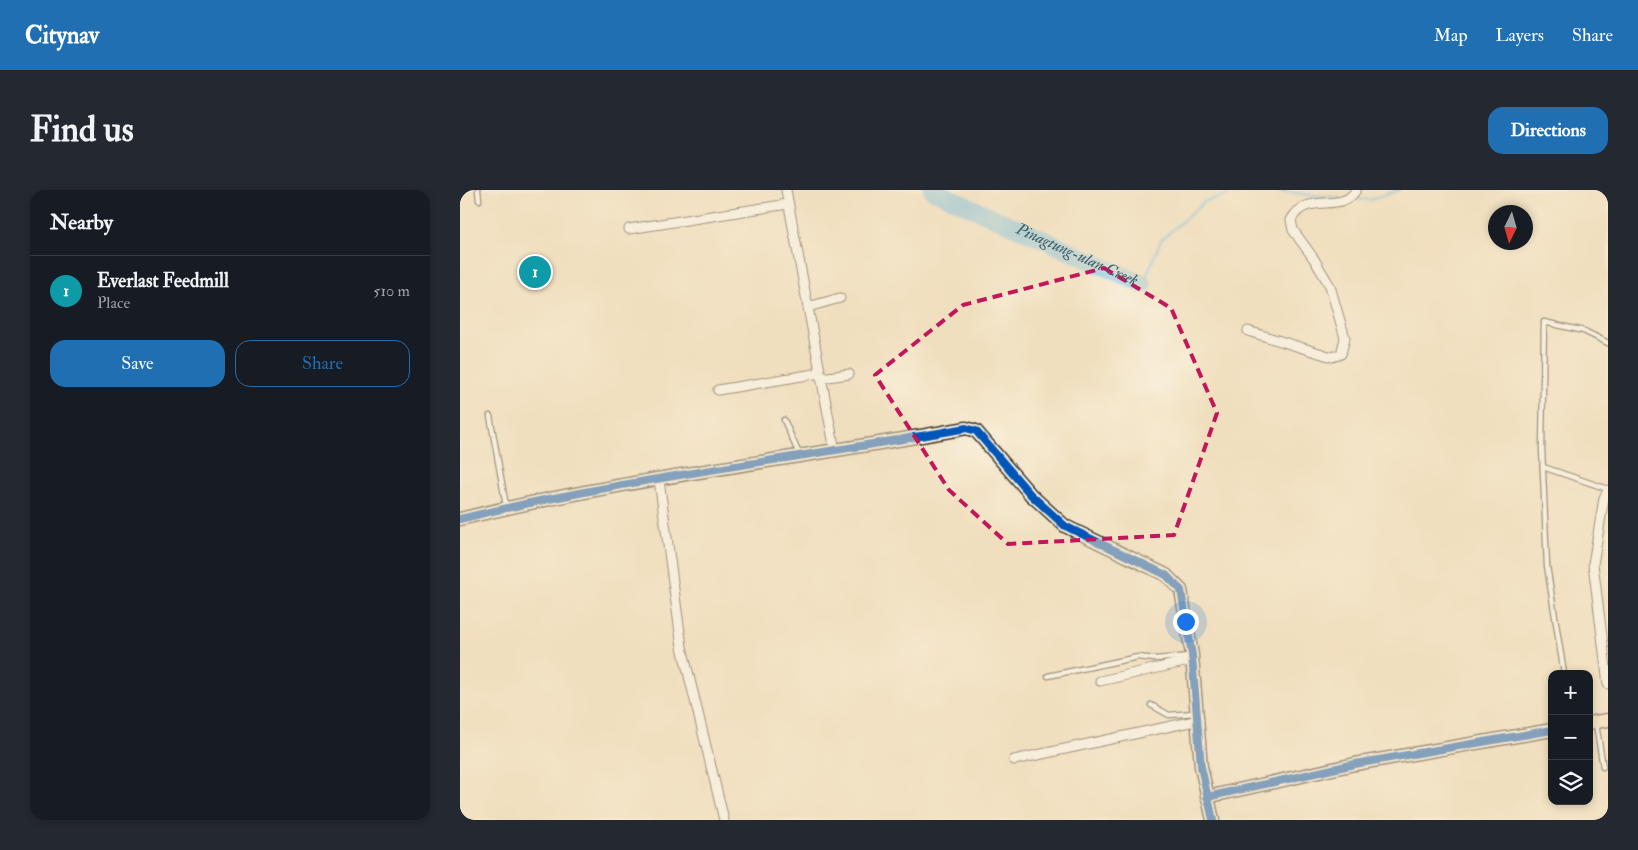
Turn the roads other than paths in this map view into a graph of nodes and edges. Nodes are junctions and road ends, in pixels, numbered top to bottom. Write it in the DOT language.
graph roads {
  1 [pos="478,190"];
  2 [pos="786,190"];
  3 [pos="1355,192"];
  4 [pos="479,200"];
  5 [pos="788,204"];
  6 [pos="629,229"];
  7 [pos="840,298"];
  8 [pos="808,307"];
  9 [pos="1248,332"];
  10 [pos="1608,343"];
  11 [pos="849,374"];
  12 [pos="821,375"];
  13 [pos="718,390"];
  14 [pos="490,416"];
  15 [pos="784,420"];
  16 [pos="835,451"];
  17 [pos="800,458"];
  18 [pos="1543,467"];
  19 [pos="659,480"];
  20 [pos="1608,490"];
  21 [pos="506,508"];
  22 [pos="460,519"];
  23 [pos="1193,658"];
  24 [pos="1563,670"];
  25 [pos="1048,676"];
  26 [pos="1100,681"];
  27 [pos="1608,684"];
  28 [pos="1151,705"];
  29 [pos="1198,716"];
  30 [pos="1598,722"];
  31 [pos="1548,731"];
  32 [pos="1014,760"];
  33 [pos="1603,767"];
  34 [pos="1207,797"];
  35 [pos="724,820"];
  36 [pos="1214,820"];
  1 -- 4 [label="lane"];
  2 -- 5 [label="street"];
  3 -- 9 [label="street"];
  5 -- 6 [label="street"];
  5 -- 8 [label="street"];
  7 -- 8 [label="street"];
  8 -- 12 [label="street"];
  10 -- 18 [label="lane"];
  11 -- 12 [label="street"];
  12 -- 13 [label="street"];
  12 -- 16 [label="street"];
  14 -- 21 [label="lane"];
  15 -- 17 [label="lane"];
  16 -- 17 [label="street"];
  16 -- 23 [label="street"];
  17 -- 19 [label="street"];
  18 -- 20 [label="lane"];
  18 -- 24 [label="lane"];
  19 -- 21 [label="street"];
  19 -- 35 [label="street"];
  20 -- 27 [label="street"];
  21 -- 22 [label="street"];
  23 -- 25 [label="lane"];
  23 -- 26 [label="street"];
  23 -- 29 [label="street"];
  28 -- 29 [label="lane"];
  29 -- 32 [label="street"];
  29 -- 34 [label="street"];
  30 -- 33 [label="lane"];
  31 -- 34 [label="street"];
  34 -- 36 [label="street"];
}
